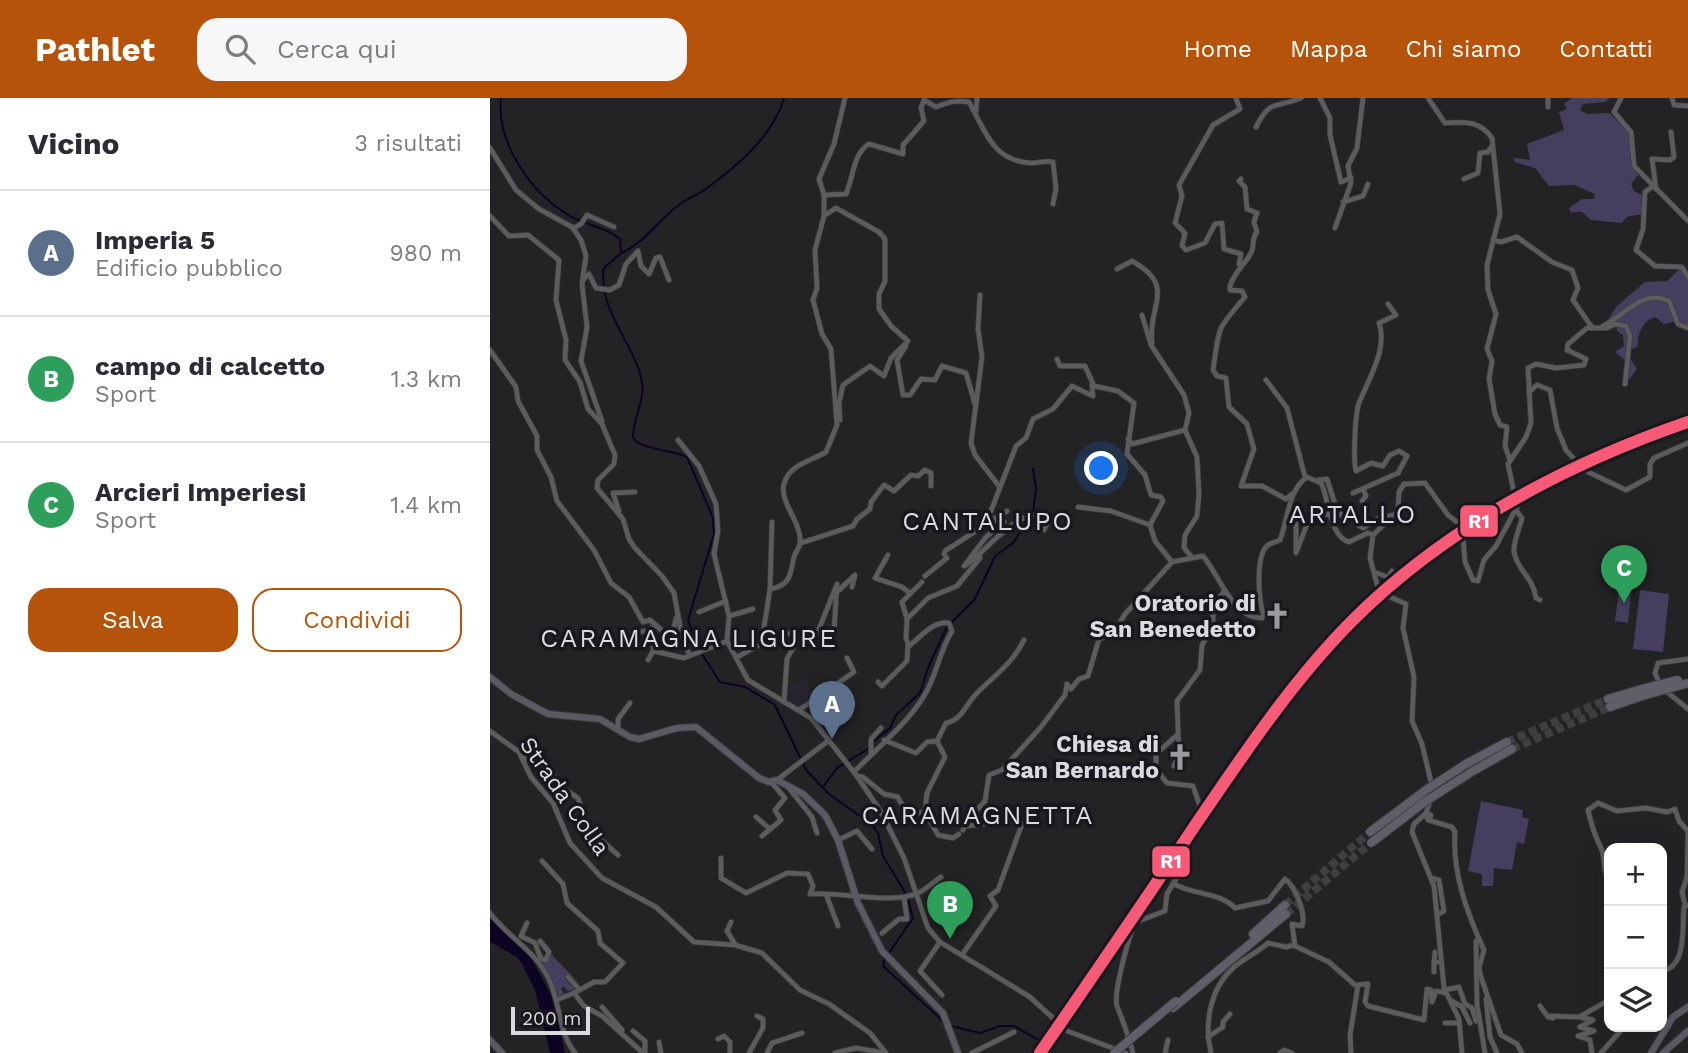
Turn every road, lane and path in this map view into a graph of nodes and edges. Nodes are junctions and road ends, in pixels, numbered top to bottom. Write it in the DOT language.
graph roads {
  1 [pos="845,98"];
  2 [pos="977,98"];
  3 [pos="1236,98"];
  4 [pos="1301,98"];
  5 [pos="1320,98"];
  6 [pos="1363,98"];
  7 [pos="1427,98"];
  8 [pos="1548,98"];
  9 [pos="1621,98"];
  10 [pos="1672,98"];
  11 [pos="1688,106"];
  12 [pos="1549,107"];
  13 [pos="975,114"];
  14 [pos="1256,127"];
  15 [pos="1671,132"];
  16 [pos="1492,145"];
  17 [pos="490,148"];
  18 [pos="1351,178"];
  19 [pos="1241,179"];
  20 [pos="1464,179"];
  21 [pos="1368,184"];
  22 [pos="1654,189"];
  23 [pos="824,195"];
  24 [pos="1343,202"];
  25 [pos="1053,204"];
  26 [pos="490,216"];
  27 [pos="824,216"];
  28 [pos="1688,220"];
  29 [pos="614,227"];
  30 [pos="573,228"];
  31 [pos="1335,228"];
  32 [pos="1493,240"];
  33 [pos="1240,264"];
  34 [pos="1117,269"];
  35 [pos="1688,277"];
  36 [pos="669,280"];
  37 [pos="582,284"];
  38 [pos="980,295"];
  39 [pos="1388,304"];
  40 [pos="1142,314"];
  41 [pos="1595,327"];
  42 [pos="1688,328"];
  43 [pos="906,346"];
  44 [pos="490,350"];
  45 [pos="1153,350"];
  46 [pos="1056,359"];
  47 [pos="1266,380"];
  48 [pos="1625,384"];
  49 [pos="1092,385"];
  50 [pos="1529,393"];
  51 [pos="975,405"];
  52 [pos="600,410"];
  53 [pos="596,416"];
  54 [pos="602,424"];
  55 [pos="837,425"];
  56 [pos="1185,430"];
  57 [pos="1128,439"];
  58 [pos="678,440"];
  59 [pos="1688,443"];
  60 [pos="1510,460"];
  61 [pos="1398,473"];
  62 [pos="1305,477"];
  63 [pos="1317,480"];
  64 [pos="1404,484"];
  65 [pos="931,486"];
  66 [pos="999,486"];
  67 [pos="1364,489"];
  68 [pos="1295,491"];
  69 [pos="635,492"];
  70 [pos="1353,493"];
  71 [pos="1362,501"];
  72 [pos="1078,507"];
  73 [pos="1516,510"];
  74 [pos="1007,511"];
  75 [pos="619,512"];
  76 [pos="984,513"];
  77 [pos="1329,515"];
  78 [pos="1394,516"];
  79 [pos="1383,517"];
  80 [pos="1345,521"];
  81 [pos="772,522"];
  82 [pos="985,524"];
  83 [pos="1296,524"];
  84 [pos="1150,525"];
  85 [pos="1350,528"];
  86 [pos="1044,530"];
  87 [pos="1373,535"];
  88 [pos="1355,540"];
  89 [pos="800,544"];
  90 [pos="979,554"];
  91 [pos="888,555"];
  92 [pos="1191,557"];
  93 [pos="1172,562"];
  94 [pos="1373,572"];
  95 [pos="1389,574"];
  96 [pos="852,587"];
  97 [pos="770,589"];
  98 [pos="1224,591"];
  99 [pos="838,592"];
  100 [pos="910,593"];
  101 [pos="1540,600"];
  102 [pos="726,601"];
  103 [pos="752,609"];
  104 [pos="699,612"];
  105 [pos="677,615"];
  106 [pos="729,615"];
  107 [pos="907,619"];
  108 [pos="655,626"];
  109 [pos="834,632"];
  110 [pos="797,634"];
  111 [pos="632,639"];
  112 [pos="762,640"];
  113 [pos="1024,640"];
  114 [pos="727,641"];
  115 [pos="654,644"];
  116 [pos="908,645"];
  117 [pos="692,654"];
  118 [pos="737,657"];
  119 [pos="847,658"];
  120 [pos="1688,659"];
  121 [pos="648,660"];
  122 [pos="490,677"];
  123 [pos="1688,681"];
  124 [pos="878,682"];
  125 [pos="784,702"];
  126 [pos="630,703"];
  127 [pos="1609,703"];
  128 [pos="1688,709"];
  129 [pos="799,710"];
  130 [pos="881,728"];
  131 [pos="617,731"];
  132 [pos="490,732"];
  133 [pos="1177,735"];
  134 [pos="884,740"];
  135 [pos="828,741"];
  136 [pos="937,741"];
  137 [pos="511,745"];
  138 [pos="1510,746"];
  139 [pos="871,751"];
  140 [pos="1174,766"];
  141 [pos="1469,768"];
  142 [pos="856,774"];
  143 [pos="774,781"];
  144 [pos="788,787"];
  145 [pos="925,811"];
  146 [pos="1428,815"];
  147 [pos="756,817"];
  148 [pos="770,829"];
  149 [pos="961,831"];
  150 [pos="1370,832"];
  151 [pos="1688,832"];
  152 [pos="817,833"];
  153 [pos="761,836"];
  154 [pos="838,840"];
  155 [pos="1371,843"];
  156 [pos="872,849"];
  157 [pos="618,855"];
  158 [pos="721,858"];
  159 [pos="542,861"];
  160 [pos="1604,874"];
  161 [pos="941,877"];
  162 [pos="1174,884"];
  163 [pos="826,894"];
  164 [pos="914,895"];
  165 [pos="903,897"];
  166 [pos="857,898"];
  167 [pos="1686,905"];
  168 [pos="1285,909"];
  169 [pos="904,912"];
  170 [pos="490,913"];
  171 [pos="731,922"];
  172 [pos="527,923"];
  173 [pos="1472,923"];
  174 [pos="838,926"];
  175 [pos="882,933"];
  176 [pos="940,942"];
  177 [pos="735,944"];
  178 [pos="1294,945"];
  179 [pos="529,948"];
  180 [pos="1435,952"];
  181 [pos="962,955"];
  182 [pos="1434,962"];
  183 [pos="1441,962"];
  184 [pos="1667,970"];
  185 [pos="1434,972"];
  186 [pos="568,978"];
  187 [pos="1357,985"];
  188 [pos="576,991"];
  189 [pos="1446,991"];
  190 [pos="942,995"];
  191 [pos="1486,999"];
  192 [pos="556,1000"];
  193 [pos="1604,1003"];
  194 [pos="1455,1005"];
  195 [pos="1540,1006"];
  196 [pos="602,1007"];
  197 [pos="1688,1007"];
  198 [pos="1230,1014"];
  199 [pos="757,1016"];
  200 [pos="1551,1016"];
  201 [pos="1579,1017"];
  202 [pos="1558,1018"];
  203 [pos="1445,1023"];
  204 [pos="1461,1023"];
  205 [pos="1470,1023"];
  206 [pos="1477,1023"];
  207 [pos="633,1031"];
  208 [pos="1014,1032"];
  209 [pos="1620,1032"];
  210 [pos="802,1033"];
  211 [pos="1686,1033"];
  212 [pos="623,1034"];
  213 [pos="1482,1034"];
  214 [pos="1208,1037"];
  215 [pos="718,1039"];
  216 [pos="490,1040"];
  217 [pos="1168,1040"];
  218 [pos="659,1042"];
  219 [pos="502,1053"];
  220 [pos="575,1053"];
  221 [pos="644,1053"];
  222 [pos="661,1053"];
  223 [pos="730,1053"];
  224 [pos="749,1053"];
  225 [pos="767,1053"];
  226 [pos="835,1053"];
  227 [pos="886,1053"];
  228 [pos="958,1053"];
  229 [pos="972,1053"];
  230 [pos="1116,1053"];
  231 [pos="1126,1053"];
  232 [pos="1133,1053"];
  233 [pos="1165,1053"];
  234 [pos="1211,1053"];
  235 [pos="1280,1053"];
  236 [pos="1292,1053"];
  237 [pos="1351,1053"];
  238 [pos="1462,1053"];
  239 [pos="1485,1053"];
  240 [pos="1497,1053"];
  241 [pos="1522,1053"];
  242 [pos="1592,1053"];
  243 [pos="1601,1053"];
  244 [pos="1651,1053"];
  245 [pos="1663,1053"];
  1 -- 23 [label="street"];
  2 -- 13 [label="street"];
  3 -- 33 [label="street"];
  4 -- 14 [label="street"];
  5 -- 18 [label="street"];
  6 -- 18 [label="street"];
  7 -- 16 [label="street"];
  8 -- 12 [label="street"];
  9 -- 22 [label="street"];
  10 -- 11 [label="street"];
  13 -- 23 [label="street"];
  13 -- 25 [label="street"];
  15 -- 22 [label="street"];
  16 -- 20 [label="street"];
  16 -- 32 [label="street"];
  17 -- 30 [label="street"];
  18 -- 24 [label="street"];
  19 -- 33 [label="street"];
  21 -- 24 [label="street"];
  22 -- 28 [label="street"];
  22 -- 35 [label="street"];
  23 -- 27 [label="street"];
  24 -- 31 [label="street"];
  26 -- 53 [label="street"];
  27 -- 43 [label="street"];
  27 -- 55 [label="street"];
  29 -- 30 [label="street"];
  30 -- 37 [label="street"];
  32 -- 41 [label="street"];
  32 -- 60 [label="street"];
  33 -- 68 [label="street"];
  34 -- 45 [label="street"];
  36 -- 37 [label="street"];
  37 -- 52 [label="street"];
  38 -- 51 [label="street"];
  39 -- 61 [label="street"];
  40 -- 45 [label="street"];
  41 -- 42 [label="street"];
  41 -- 48 [label="street"];
  41 -- 50 [label="street"];
  43 -- 51 [label="street"];
  43 -- 55 [label="street"];
  44 -- 108 [label="street"];
  45 -- 56 [label="street"];
  46 -- 49 [label="street"];
  47 -- 62 [label="street"];
  49 -- 57 [label="street"];
  49 -- 66 [label="street"];
  50 -- 59 [label="street"];
  50 -- 60 [label="street"];
  51 -- 66 [label="street"];
  52 -- 53 [label="street"];
  52 -- 54 [label="street"];
  53 -- 54 [label="street"];
  54 -- 75 [label="street"];
  55 -- 89 [label="street"];
  56 -- 57 [label="street"];
  56 -- 92 [label="street"];
  57 -- 84 [label="street"];
  58 -- 102 [label="street"];
  60 -- 73 [label="street"];
  61 -- 64 [label="street"];
  61 -- 67 [label="street"];
  62 -- 63 [label="street"];
  62 -- 68 [label="street"];
  63 -- 77 [label="street"];
  63 -- 80 [label="street"];
  64 -- 73 [label="street"];
  64 -- 78 [label="street"];
  65 -- 89 [label="street"];
  66 -- 76 [label="street"];
  67 -- 70 [label="street"];
  67 -- 71 [label="street"];
  68 -- 98 [label="street"];
  69 -- 75 [label="street"];
  72 -- 84 [label="street"];
  73 -- 101 [label="street"];
  74 -- 76 [label="street"];
  75 -- 105 [label="street"];
  76 -- 82 [label="street"];
  77 -- 83 [label="street"];
  77 -- 88 [label="street"];
  78 -- 79 [label="street"];
  78 -- 87 [label="street"];
  79 -- 85 [label="street"];
  79 -- 88 [label="street"];
  81 -- 97 [label="street"];
  82 -- 90 [label="street"];
  82 -- 100 [label="street"];
  84 -- 93 [label="street"];
  86 -- 90 [label="street"];
  87 -- 88 [label="street"];
  87 -- 94 [label="street"];
  89 -- 97 [label="street"];
  90 -- 107 [label="street"];
  91 -- 100 [label="street"];
  92 -- 93 [label="street"];
  92 -- 98 [label="street"];
  93 -- 149 [label="street"];
  94 -- 95 [label="street"];
  94 -- 146 [label="street"];
  96 -- 99 [label="street"];
  97 -- 112 [label="street"];
  98 -- 133 [label="street"];
  99 -- 109 [label="street"];
  99 -- 110 [label="street"];
  100 -- 107 [label="street"];
  102 -- 104 [label="street"];
  102 -- 106 [label="street"];
  103 -- 106 [label="street"];
  105 -- 108 [label="street"];
  105 -- 117 [label="street"];
  106 -- 114 [label="street"];
  107 -- 116 [label="street"];
  108 -- 115 [label="street"];
  110 -- 112 [label="street"];
  110 -- 125 [label="street"];
  111 -- 115 [label="street"];
  112 -- 118 [label="street"];
  113 -- 136 [label="street"];
  114 -- 117 [label="street"];
  114 -- 118 [label="street"];
  115 -- 117 [label="street"];
  115 -- 121 [label="street"];
  116 -- 124 [label="street"];
  116 -- 134 [label="street"];
  118 -- 125 [label="street"];
  119 -- 129 [label="street"];
  120 -- 128 [label="street"];
  122 -- 131 [label="main road"];
  123 -- 127 [label="highway, bridge"];
  125 -- 129 [label="street"];
  126 -- 131 [label="street"];
  129 -- 135 [label="street"];
  130 -- 139 [label="street"];
  131 -- 143 [label="main road"];
  132 -- 137 [label="street, Strada Colla"];
  133 -- 140 [label="street"];
  133 -- 162 [label="street"];
  134 -- 136 [label="street"];
  134 -- 139 [label="street"];
  135 -- 142 [label="street"];
  135 -- 143 [label="street"];
  136 -- 145 [label="street"];
  137 -- 157 [label="street"];
  137 -- 177 [label="street, Strada Colla"];
  138 -- 141 [label="highway"];
  139 -- 142 [label="street"];
  141 -- 150 [label="highway, bridge"];
  141 -- 155 [label="highway, bridge"];
  142 -- 145 [label="street"];
  142 -- 164 [label="street"];
  143 -- 144 [label="main road"];
  143 -- 148 [label="street"];
  144 -- 152 [label="street"];
  144 -- 154 [label="main road"];
  145 -- 149 [label="street"];
  146 -- 173 [label="street"];
  146 -- 183 [label="street"];
  147 -- 148 [label="street"];
  148 -- 153 [label="street"];
  149 -- 181 [label="street"];
  151 -- 160 [label="street"];
  151 -- 167 [label="street"];
  154 -- 156 [label="street"];
  154 -- 166 [label="main road"];
  158 -- 163 [label="street"];
  159 -- 188 [label="street"];
  161 -- 164 [label="street"];
  162 -- 178 [label="street"];
  162 -- 232 [label="street"];
  163 -- 166 [label="street"];
  163 -- 174 [label="street"];
  164 -- 165 [label="street"];
  164 -- 176 [label="street"];
  165 -- 166 [label="street"];
  165 -- 169 [label="street"];
  165 -- 175 [label="street"];
  166 -- 228 [label="main road"];
  167 -- 184 [label="street"];
  168 -- 230 [label="highway, bridge"];
  170 -- 179 [label="street"];
  171 -- 177 [label="street"];
  172 -- 179 [label="street"];
  173 -- 213 [label="street"];
  173 -- 241 [label="street"];
  176 -- 181 [label="street"];
  176 -- 190 [label="street"];
  177 -- 227 [label="street, Strada Colla"];
  178 -- 187 [label="street"];
  178 -- 214 [label="street"];
  179 -- 192 [label="street"];
  180 -- 182 [label="street"];
  181 -- 231 [label="street"];
  182 -- 183 [label="street"];
  182 -- 185 [label="street"];
  183 -- 189 [label="street"];
  186 -- 188 [label="street"];
  187 -- 189 [label="street"];
  187 -- 237 [label="street"];
  188 -- 192 [label="street"];
  188 -- 212 [label="street"];
  189 -- 194 [label="street"];
  189 -- 206 [label="street"];
  191 -- 240 [label="street"];
  192 -- 220 [label="street"];
  193 -- 201 [label="street"];
  194 -- 204 [label="street"];
  194 -- 205 [label="street"];
  195 -- 202 [label="street"];
  196 -- 212 [label="street"];
  197 -- 244 [label="main road"];
  198 -- 214 [label="street"];
  199 -- 224 [label="street"];
  200 -- 202 [label="street"];
  201 -- 202 [label="street"];
  201 -- 242 [label="street"];
  203 -- 204 [label="street"];
  204 -- 205 [label="street"];
  204 -- 238 [label="street"];
  205 -- 206 [label="street"];
  206 -- 213 [label="street"];
  207 -- 221 [label="street"];
  208 -- 229 [label="street"];
  209 -- 243 [label="street"];
  210 -- 225 [label="street"];
  211 -- 245 [label="main road"];
  212 -- 221 [label="street"];
  213 -- 239 [label="street"];
  214 -- 234 [label="street"];
  215 -- 223 [label="street"];
  216 -- 219 [label="main road"];
  217 -- 233 [label="street"];
  218 -- 222 [label="street"];
  226 -- 227 [label="street"];
  235 -- 236 [label="street"];
}
